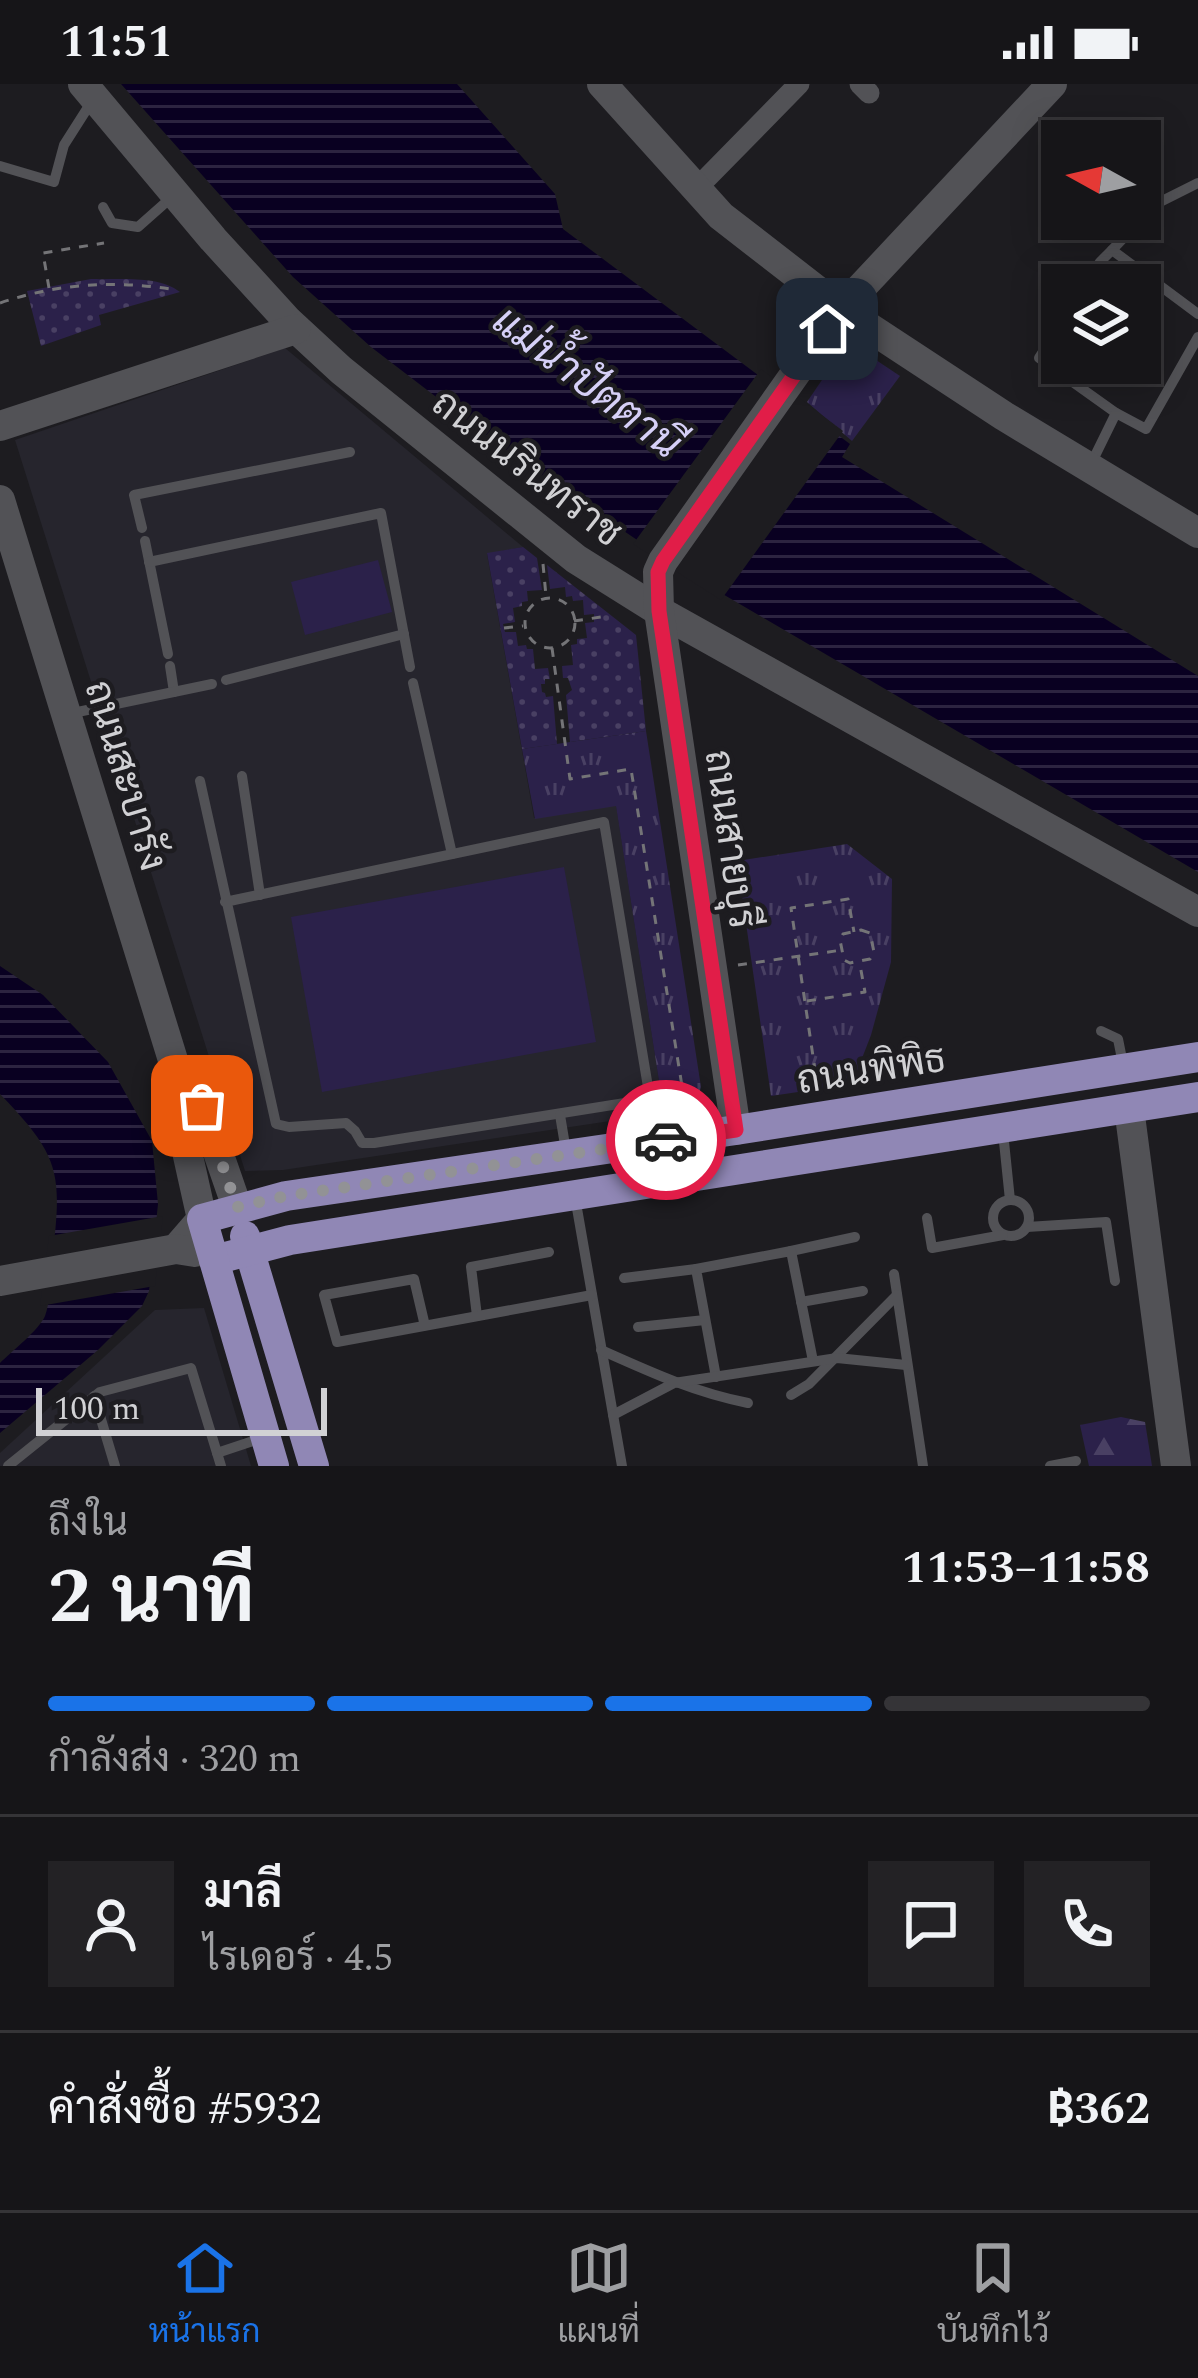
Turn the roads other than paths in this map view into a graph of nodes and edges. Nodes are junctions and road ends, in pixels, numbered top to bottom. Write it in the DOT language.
graph roads {
  1 [pos="602,84"];
  2 [pos="799,84"];
  3 [pos="1052,84"];
  4 [pos="89,90"];
  5 [pos="0,166"];
  6 [pos="1198,183"];
  7 [pos="696,189"];
  8 [pos="176,194"];
  9 [pos="103,207"];
  10 [pos="1112,250"];
  11 [pos="1099,264"];
  12 [pos="841,309"];
  13 [pos="1198,314"];
  14 [pos="296,328"];
  15 [pos="1198,337"];
  16 [pos="1075,384"];
  17 [pos="1116,413"];
  18 [pos="0,426"];
  19 [pos="350,452"];
  20 [pos="1090,467"];
  21 [pos="0,500"];
  22 [pos="1198,533"];
  23 [pos="149,562"];
  24 [pos="659,611"];
  25 [pos="404,634"];
  26 [pos="410,668"];
  27 [pos="226,680"];
  28 [pos="412,683"];
  29 [pos="212,684"];
  30 [pos="174,692"];
  31 [pos="68,715"];
  32 [pos="242,776"];
  33 [pos="200,781"];
  34 [pos="452,854"];
  35 [pos="260,895"];
  36 [pos="225,902"];
  37 [pos="1198,912"];
  38 [pos="1101,1031"];
  39 [pos="1198,1057"];
  40 [pos="1123,1068"];
  41 [pos="177,1073"];
  42 [pos="996,1088"];
  43 [pos="1198,1097"];
  44 [pos="865,1108"];
  45 [pos="1129,1108"];
  46 [pos="560,1115"];
  47 [pos="1002,1126"];
  48 [pos="714,1133"];
  49 [pos="872,1148"];
  50 [pos="567,1154"];
  51 [pos="722,1172"];
  52 [pos="574,1194"];
  53 [pos="1010,1200"];
  54 [pos="237,1207"];
  55 [pos="927,1218"];
  56 [pos="202,1219"];
  57 [pos="1027,1227"];
  58 [pos="1003,1234"];
  59 [pos="855,1237"];
  60 [pos="172,1249"];
  61 [pos="249,1250"];
  62 [pos="791,1251"];
  63 [pos="549,1252"];
  64 [pos="214,1260"];
  65 [pos="696,1269"];
  66 [pos="894,1274"];
  67 [pos="624,1278"];
  68 [pos="1115,1281"];
  69 [pos="0,1282"];
  70 [pos="863,1291"];
  71 [pos="592,1295"];
  72 [pos="897,1295"];
  73 [pos="801,1302"];
  74 [pos="477,1316"];
  75 [pos="705,1321"];
  76 [pos="425,1326"];
  77 [pos="638,1327"];
  78 [pos="602,1350"];
  79 [pos="837,1358"];
  80 [pos="813,1361"];
  81 [pos="906,1365"];
  82 [pos="716,1377"];
  83 [pos="674,1383"];
  84 [pos="791,1395"];
  85 [pos="94,1396"];
  86 [pos="748,1403"];
  87 [pos="613,1415"];
  88 [pos="269,1451"];
  89 [pos="219,1460"];
  90 [pos="1076,1461"];
  91 [pos="8,1466"];
  92 [pos="115,1466"];
  93 [pos="314,1466"];
  94 [pos="622,1466"];
  95 [pos="923,1466"];
  96 [pos="1050,1466"];
  97 [pos="1176,1466"];
  1 -- 7 [label="street"];
  2 -- 7 [label="street"];
  3 -- 12 [label="street"];
  4 -- 5 [label="lane"];
  4 -- 8 [label="street, ถนนนรินทราช"];
  6 -- 10 [label="lane"];
  7 -- 12 [label="street"];
  8 -- 9 [label="lane"];
  8 -- 14 [label="street, ถนนนรินทราช"];
  10 -- 11 [label="lane"];
  10 -- 13 [label="lane"];
  12 -- 20 [label="street"];
  12 -- 24 [label="street, ถนนสายบุรี"];
  14 -- 18 [label="street"];
  14 -- 24 [label="street, ถนนนรินทราช"];
  15 -- 17 [label="lane"];
  16 -- 17 [label="lane"];
  17 -- 20 [label="lane"];
  19 -- 23 [label="lane"];
  20 -- 22 [label="street"];
  21 -- 31 [label="street, ถนนสะบารัง"];
  23 -- 25 [label="lane"];
  23 -- 30 [label="lane"];
  24 -- 37 [label="street, ถนนนรินทราช"];
  24 -- 48 [label="street, ถนนสายบุรี"];
  25 -- 26 [label="lane"];
  25 -- 27 [label="lane"];
  28 -- 34 [label="lane"];
  29 -- 30 [label="lane"];
  30 -- 31 [label="lane"];
  31 -- 41 [label="street, ถนนสะบารัง"];
  32 -- 35 [label="lane"];
  33 -- 36 [label="lane"];
  34 -- 35 [label="lane"];
  34 -- 46 [label="lane"];
  35 -- 36 [label="lane"];
  36 -- 46 [label="lane"];
  38 -- 40 [label="lane"];
  39 -- 40 [label="main road, ถนนพิพิธ"];
  40 -- 42 [label="main road, ถนนพิพิธ"];
  40 -- 45 [label="main road"];
  41 -- 54 [label="street"];
  41 -- 56 [label="street"];
  42 -- 44 [label="main road, ถนนพิพิธ"];
  42 -- 47 [label="main road"];
  43 -- 45 [label="main road, ถนนพิพิธ"];
  44 -- 48 [label="main road, ถนนพิพิธ"];
  44 -- 49 [label="main road"];
  45 -- 47 [label="main road, ถนนพิพิธ"];
  45 -- 97 [label="street"];
  46 -- 50 [label="lane"];
  47 -- 49 [label="main road, ถนนพิพิธ"];
  47 -- 53 [label="lane"];
  48 -- 50 [label="main road, ถนนพิพิธ"];
  48 -- 51 [label="main road"];
  49 -- 51 [label="main road, ถนนพิพิธ"];
  50 -- 52 [label="main road"];
  50 -- 54 [label="main road, ถนนพิพิธ"];
  51 -- 52 [label="main road, ถนนพิพิธ"];
  52 -- 61 [label="main road, ถนนพิพิธ"];
  52 -- 71 [label="lane"];
  53 -- 57 [label="lane"];
  53 -- 58 [label="lane"];
  54 -- 56 [label="main road, ถนนพิพิธ"];
  54 -- 61 [label="main road"];
  55 -- 58 [label="lane"];
  56 -- 60 [label="street"];
  56 -- 64 [label="main road"];
  57 -- 58 [label="lane"];
  57 -- 68 [label="lane"];
  59 -- 62 [label="lane"];
  60 -- 64 [label="street"];
  60 -- 69 [label="street"];
  61 -- 64 [label="main road, ถนนพิพิธ"];
  61 -- 93 [label="main road"];
  62 -- 65 [label="lane"];
  62 -- 73 [label="lane"];
  63 -- 74 [label="lane"];
  64 -- 88 [label="main road"];
  65 -- 67 [label="lane"];
  65 -- 75 [label="lane"];
  66 -- 72 [label="lane"];
  70 -- 73 [label="lane"];
  71 -- 74 [label="lane"];
  71 -- 78 [label="lane"];
  72 -- 79 [label="lane"];
  72 -- 81 [label="lane"];
  73 -- 80 [label="lane"];
  74 -- 76 [label="lane"];
  75 -- 77 [label="lane"];
  75 -- 82 [label="lane"];
  76 -- 76 [label="lane"];
  78 -- 83 [label="lane"];
  78 -- 87 [label="lane"];
  79 -- 80 [label="lane"];
  79 -- 81 [label="lane"];
  79 -- 84 [label="lane"];
  80 -- 82 [label="lane"];
  81 -- 95 [label="lane"];
  82 -- 83 [label="lane"];
  83 -- 86 [label="lane"];
  83 -- 87 [label="lane"];
  85 -- 89 [label="lane"];
  85 -- 91 [label="lane"];
  85 -- 92 [label="lane"];
  87 -- 94 [label="lane"];
  88 -- 89 [label="lane"];
  90 -- 96 [label="lane"];
}
